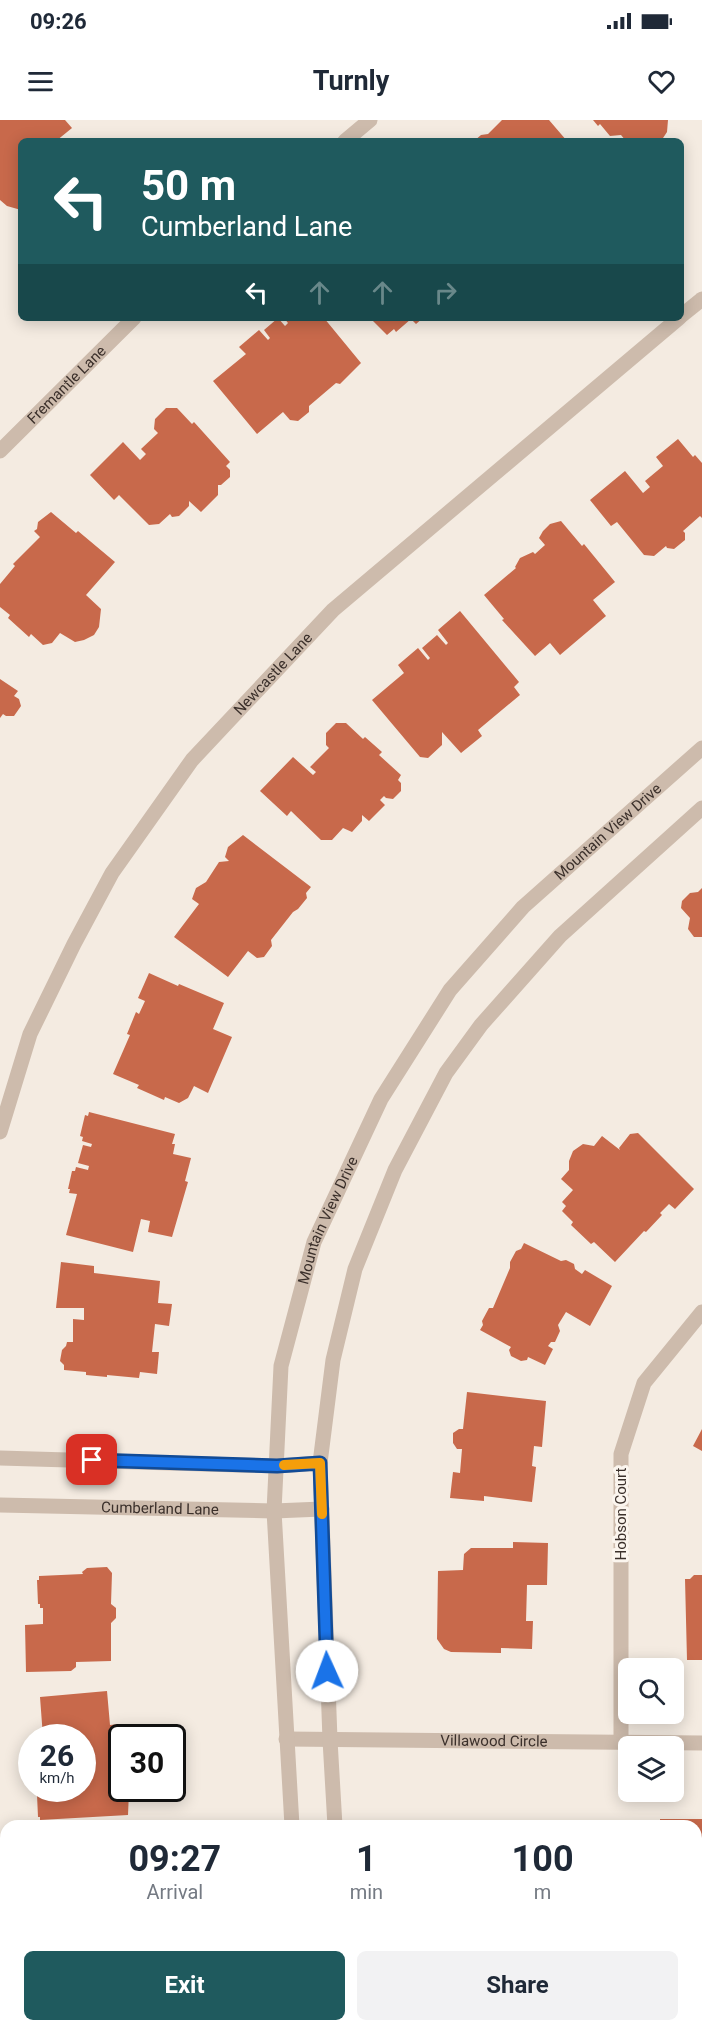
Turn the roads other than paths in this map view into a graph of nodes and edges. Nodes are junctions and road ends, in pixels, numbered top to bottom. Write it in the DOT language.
graph roads {
  1 [pos="370,120"];
  2 [pos="349,138"];
  3 [pos="702,299"];
  4 [pos="684,314"];
  5 [pos="131,321"];
  6 [pos="675,321"];
  7 [pos="0,451"];
  8 [pos="702,748"];
  9 [pos="702,808"];
  10 [pos="0,1132"];
  11 [pos="702,1312"];
  12 [pos="0,1458"];
  13 [pos="320,1463"];
  14 [pos="277,1466"];
  15 [pos="0,1505"];
  16 [pos="322,1509"];
  17 [pos="274,1511"];
  18 [pos="621,1736"];
  19 [pos="286,1739"];
  20 [pos="330,1740"];
  21 [pos="618,1741"];
  22 [pos="684,1743"];
  23 [pos="702,1743"];
  24 [pos="292,1820"];
  25 [pos="335,1820"];
  1 -- 2 [label="street"];
  3 -- 4 [label="street, Newcastle Lane"];
  5 -- 7 [label="street, Fremantle Lane"];
  6 -- 10 [label="street, Newcastle Lane"];
  8 -- 14 [label="street, Mountain View Drive"];
  9 -- 13 [label="street"];
  11 -- 18 [label="street, Hobson Court"];
  12 -- 14 [label="street"];
  13 -- 14 [label="street"];
  13 -- 16 [label="street"];
  14 -- 17 [label="street, Mountain View Drive"];
  15 -- 17 [label="street, Cumberland Lane"];
  16 -- 17 [label="street, Cumberland Lane"];
  16 -- 20 [label="street"];
  17 -- 19 [label="street, Mountain View Drive"];
  19 -- 20 [label="street, Villawood Circle"];
  19 -- 24 [label="street, Mountain View Drive"];
  20 -- 21 [label="street, Villawood Circle"];
  20 -- 25 [label="street"];
  22 -- 23 [label="street, Villawood Circle"];
}
